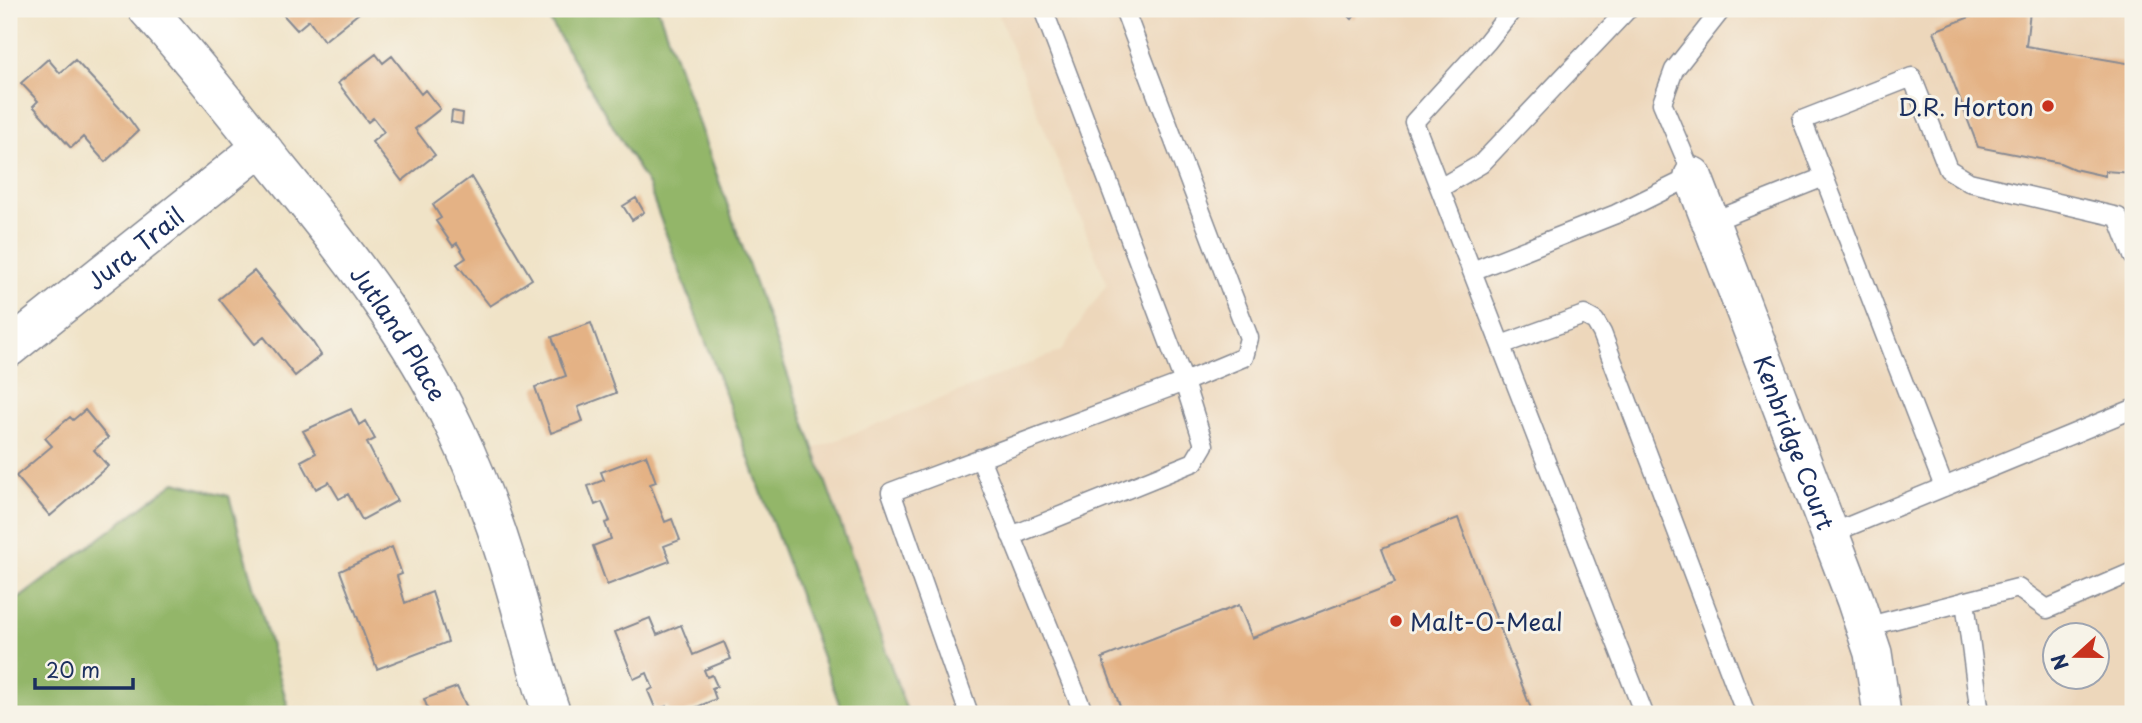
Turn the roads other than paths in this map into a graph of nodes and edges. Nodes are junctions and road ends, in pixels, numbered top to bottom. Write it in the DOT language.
graph roads {
  1 [pos="147,9"];
  2 [pos="1043,9"];
  3 [pos="1124,9"];
  4 [pos="1513,9"];
  5 [pos="1628,9"];
  6 [pos="1722,9"];
  7 [pos="261,147"];
  8 [pos="1693,176"];
  9 [pos="1824,177"];
  10 [pos="1440,188"];
  11 [pos="1711,222"];
  12 [pos="2133,256"];
  13 [pos="1472,271"];
  14 [pos="1501,345"];
  15 [pos="9,348"];
  16 [pos="1184,382"];
  17 [pos="2133,409"];
  18 [pos="980,458"];
  19 [pos="1944,487"];
  20 [pos="1830,534"];
  21 [pos="1011,536"];
  22 [pos="2133,572"];
  23 [pos="1965,601"];
  24 [pos="1865,627"];
  25 [pos="552,714"];
  26 [pos="969,714"];
  27 [pos="1084,714"];
  28 [pos="1644,714"];
  29 [pos="1746,714"];
  30 [pos="1882,714"];
  31 [pos="1980,714"];
  1 -- 7 [label="street, Jutland Place"];
  2 -- 16 [label="lane"];
  3 -- 16 [label="lane"];
  4 -- 10 [label="lane"];
  5 -- 10 [label="lane"];
  6 -- 8 [label="lane"];
  7 -- 15 [label="street, Jura Trail"];
  7 -- 25 [label="street, Jutland Place"];
  8 -- 11 [label="street, Kenbridge Court"];
  8 -- 13 [label="lane"];
  9 -- 11 [label="lane"];
  9 -- 12 [label="lane"];
  9 -- 19 [label="lane"];
  10 -- 13 [label="lane"];
  11 -- 20 [label="street, Kenbridge Court"];
  13 -- 14 [label="lane"];
  14 -- 28 [label="lane"];
  14 -- 29 [label="lane"];
  16 -- 18 [label="lane"];
  16 -- 21 [label="lane"];
  17 -- 19 [label="lane"];
  18 -- 21 [label="lane"];
  18 -- 26 [label="lane"];
  19 -- 20 [label="lane"];
  20 -- 24 [label="street, Kenbridge Court"];
  21 -- 27 [label="lane"];
  22 -- 23 [label="lane"];
  23 -- 24 [label="lane"];
  23 -- 31 [label="lane"];
  24 -- 30 [label="street, Kenbridge Court"];
}
